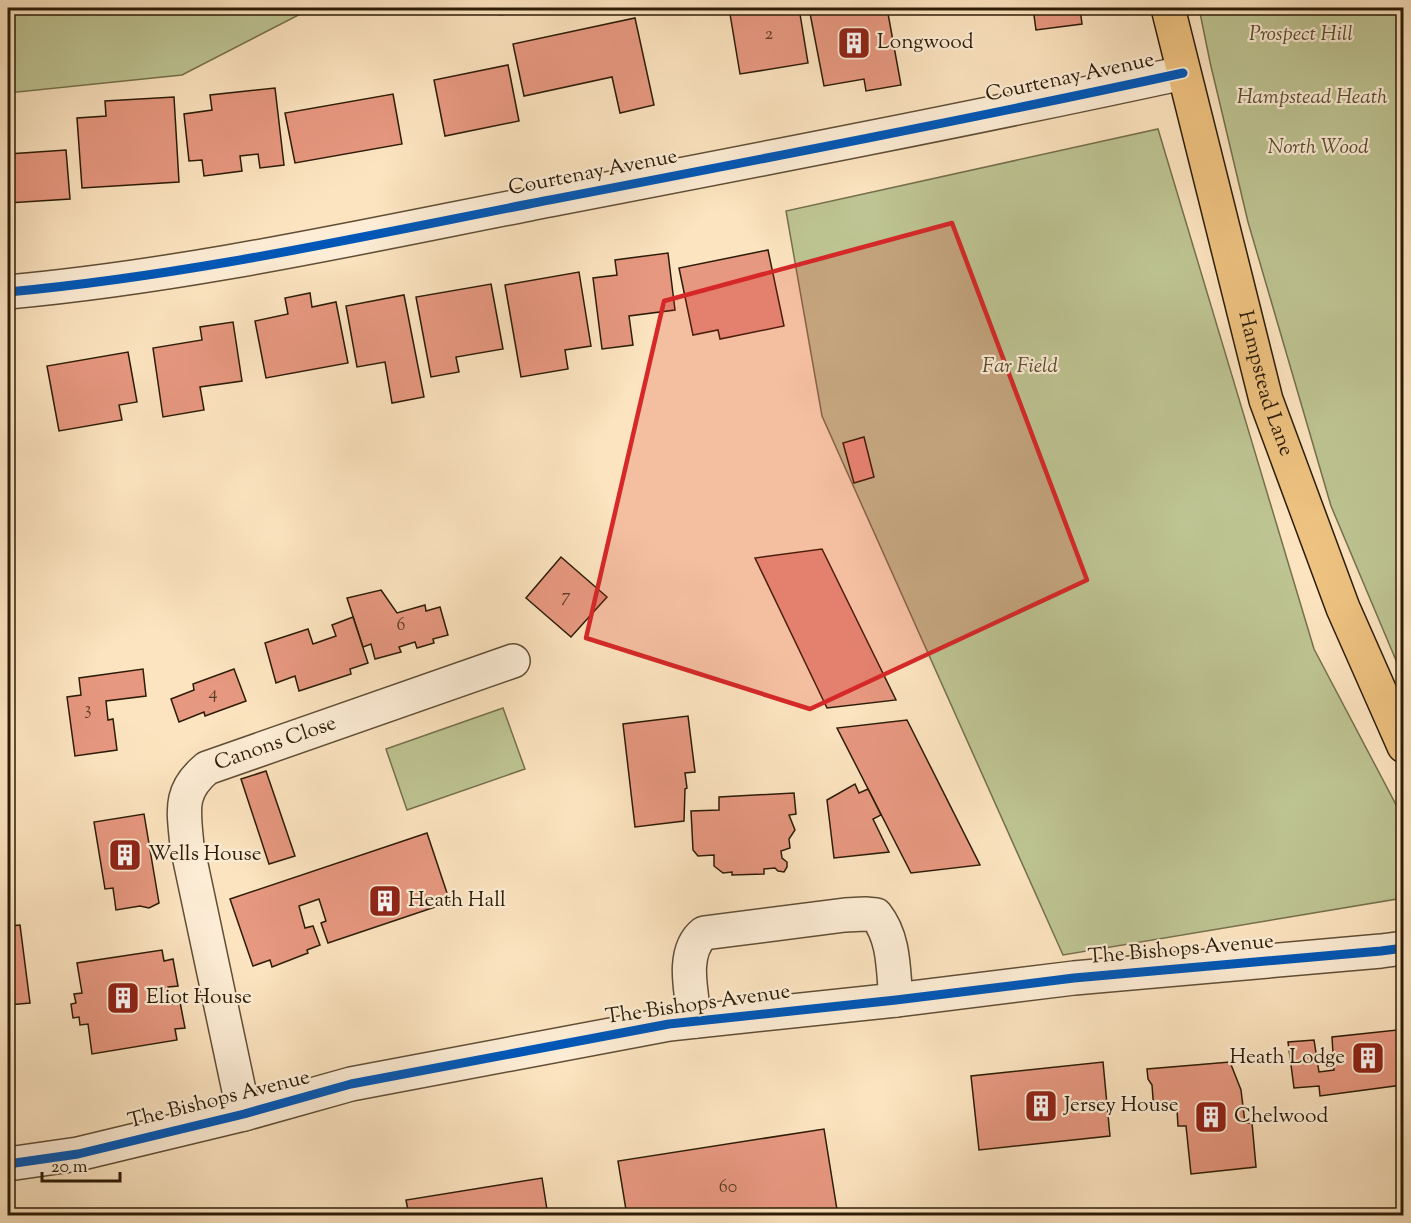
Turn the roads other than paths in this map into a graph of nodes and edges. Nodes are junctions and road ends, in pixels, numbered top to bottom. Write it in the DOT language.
graph roads {
  1 [pos="1168,8"];
  2 [pos="1183,73"];
  3 [pos="8,292"];
  4 [pos="513,661"];
  5 [pos="1404,746"];
  6 [pos="1404,948"];
  7 [pos="896,1000"];
  8 [pos="695,1021"];
  9 [pos="244,1114"];
  10 [pos="8,1164"];
  1 -- 2 [label="main road, Hampstead Lane"];
  2 -- 3 [label="street, Courtenay Avenue"];
  2 -- 5 [label="main road, Hampstead Lane"];
  4 -- 9 [label="street, Canons Close"];
  6 -- 7 [label="street, The Bishops Avenue"];
  7 -- 8 [label="street, The Bishops Avenue"];
  7 -- 8 [label="street"];
  8 -- 9 [label="street, The Bishops Avenue"];
  9 -- 10 [label="street, The Bishops Avenue"];
}
